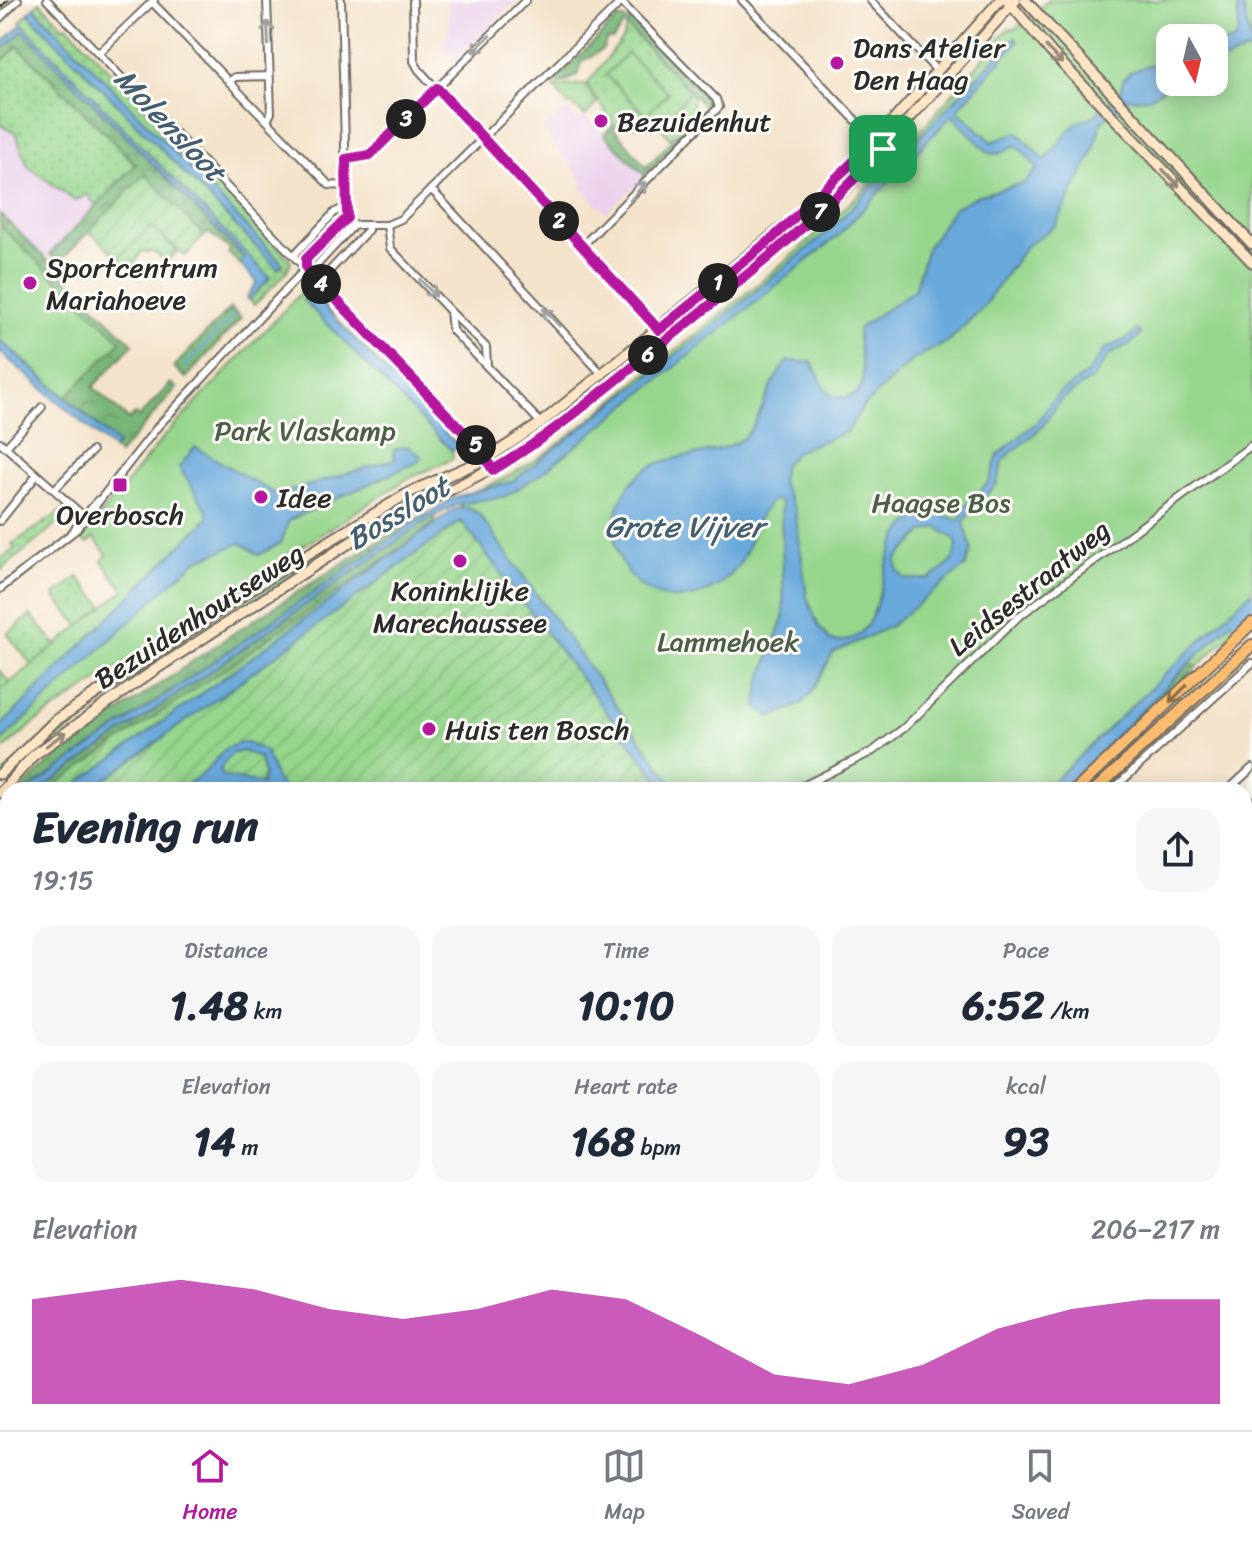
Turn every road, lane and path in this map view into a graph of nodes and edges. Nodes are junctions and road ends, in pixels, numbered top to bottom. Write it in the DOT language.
graph roads {
  1 [pos="18,0"];
  2 [pos="47,0"];
  3 [pos="267,0"];
  4 [pos="341,0"];
  5 [pos="413,0"];
  6 [pos="526,0"];
  7 [pos="742,0"];
  8 [pos="870,0"];
  9 [pos="1000,0"];
  10 [pos="1025,0"];
  11 [pos="153,1"];
  12 [pos="622,1"];
  13 [pos="1012,2"];
  14 [pos="0,18"];
  15 [pos="99,53"];
  16 [pos="938,72"];
  17 [pos="269,76"];
  18 [pos="229,82"];
  19 [pos="437,88"];
  20 [pos="267,121"];
  21 [pos="483,138"];
  22 [pos="875,141"];
  23 [pos="883,149"];
  24 [pos="346,159"];
  25 [pos="347,186"];
  26 [pos="431,189"];
  27 [pos="347,207"];
  28 [pos="347,218"];
  29 [pos="354,225"];
  30 [pos="368,225"];
  31 [pos="387,225"];
  32 [pos="1252,244"];
  33 [pos="582,246"];
  34 [pos="294,255"];
  35 [pos="1252,262"];
  36 [pos="306,268"];
  37 [pos="319,282"];
  38 [pos="450,311"];
  39 [pos="659,330"];
  40 [pos="667,339"];
  41 [pos="487,366"];
  42 [pos="603,375"];
  43 [pos="42,407"];
  44 [pos="541,423"];
  45 [pos="3,444"];
  46 [pos="1252,445"];
  47 [pos="92,451"];
  48 [pos="488,458"];
  49 [pos="493,470"];
  50 [pos="37,475"];
  51 [pos="54,490"];
  52 [pos="85,517"];
  53 [pos="0,521"];
  54 [pos="0,589"];
  55 [pos="1252,623"];
  56 [pos="1250,646"];
  57 [pos="1252,663"];
  58 [pos="1238,677"];
  59 [pos="0,774"];
  60 [pos="11,782"];
  61 [pos="811,782"];
  62 [pos="1084,782"];
  63 [pos="1104,782"];
  64 [pos="1126,782"];
  1 -- 14 [label="street"];
  2 -- 15 [label="street"];
  17 -- 3 [label="street, one-way"];
  4 -- 24 [label="street"];
  5 -- 19 [label="street"];
  6 -- 19 [label="street, one-way"];
  7 -- 22 [label="street"];
  8 -- 16 [label="street"];
  9 -- 16 [label="main road, Bezuidenhoutseweg"];
  10 -- 32 [label="main road"];
  11 -- 15 [label="street"];
  11 -- 18 [label="street"];
  12 -- 21 [label="street"];
  33 -- 12 [label="street, one-way"];
  13 -- 23 [label="main road, Bezuidenhoutseweg"];
  13 -- 35 [label="main road, one-way"];
  15 -- 34 [label="street"];
  16 -- 22 [label="main road, Bezuidenhoutseweg"];
  17 -- 18 [label="street"];
  17 -- 20 [label="street"];
  18 -- 20 [label="street"];
  19 -- 21 [label="street"];
  19 -- 24 [label="street"];
  20 -- 25 [label="street"];
  21 -- 26 [label="street"];
  21 -- 33 [label="street"];
  22 -- 23 [label="street"];
  22 -- 39 [label="main road, Bezuidenhoutseweg"];
  23 -- 40 [label="main road, Bezuidenhoutseweg"];
  24 -- 25 [label="street"];
  25 -- 27 [label="street"];
  26 -- 31 [label="street"];
  42 -- 26 [label="street, one-way"];
  27 -- 28 [label="street"];
  27 -- 34 [label="street"];
  28 -- 29 [label="street"];
  28 -- 36 [label="street"];
  29 -- 30 [label="street"];
  29 -- 36 [label="street"];
  30 -- 31 [label="street"];
  30 -- 37 [label="street"];
  31 -- 38 [label="street, one-way"];
  33 -- 39 [label="street"];
  34 -- 36 [label="street"];
  36 -- 37 [label="street"];
  36 -- 52 [label="street"];
  37 -- 48 [label="street"];
  38 -- 41 [label="street"];
  38 -- 41 [label="street"];
  39 -- 40 [label="street"];
  39 -- 42 [label="main road, Bezuidenhoutseweg"];
  40 -- 49 [label="main road, Bezuidenhoutseweg"];
  41 -- 44 [label="street"];
  42 -- 44 [label="main road, Bezuidenhoutseweg"];
  43 -- 45 [label="street"];
  44 -- 48 [label="main road, Bezuidenhoutseweg"];
  45 -- 50 [label="street"];
  46 -- 61 [label="street, Leidsestraatweg"];
  47 -- 51 [label="street"];
  48 -- 49 [label="street"];
  48 -- 59 [label="main road, Bezuidenhoutseweg"];
  60 -- 49 [label="main road, Bezuidenhoutseweg, one-way"];
  50 -- 51 [label="street"];
  50 -- 53 [label="street"];
  51 -- 52 [label="street"];
  52 -- 54 [label="street"];
  55 -- 62 [label="main road, one-way"];
  56 -- 58 [label="street"];
  56 -- 63 [label="main road"];
  57 -- 58 [label="street"];
  58 -- 64 [label="street"];
}
